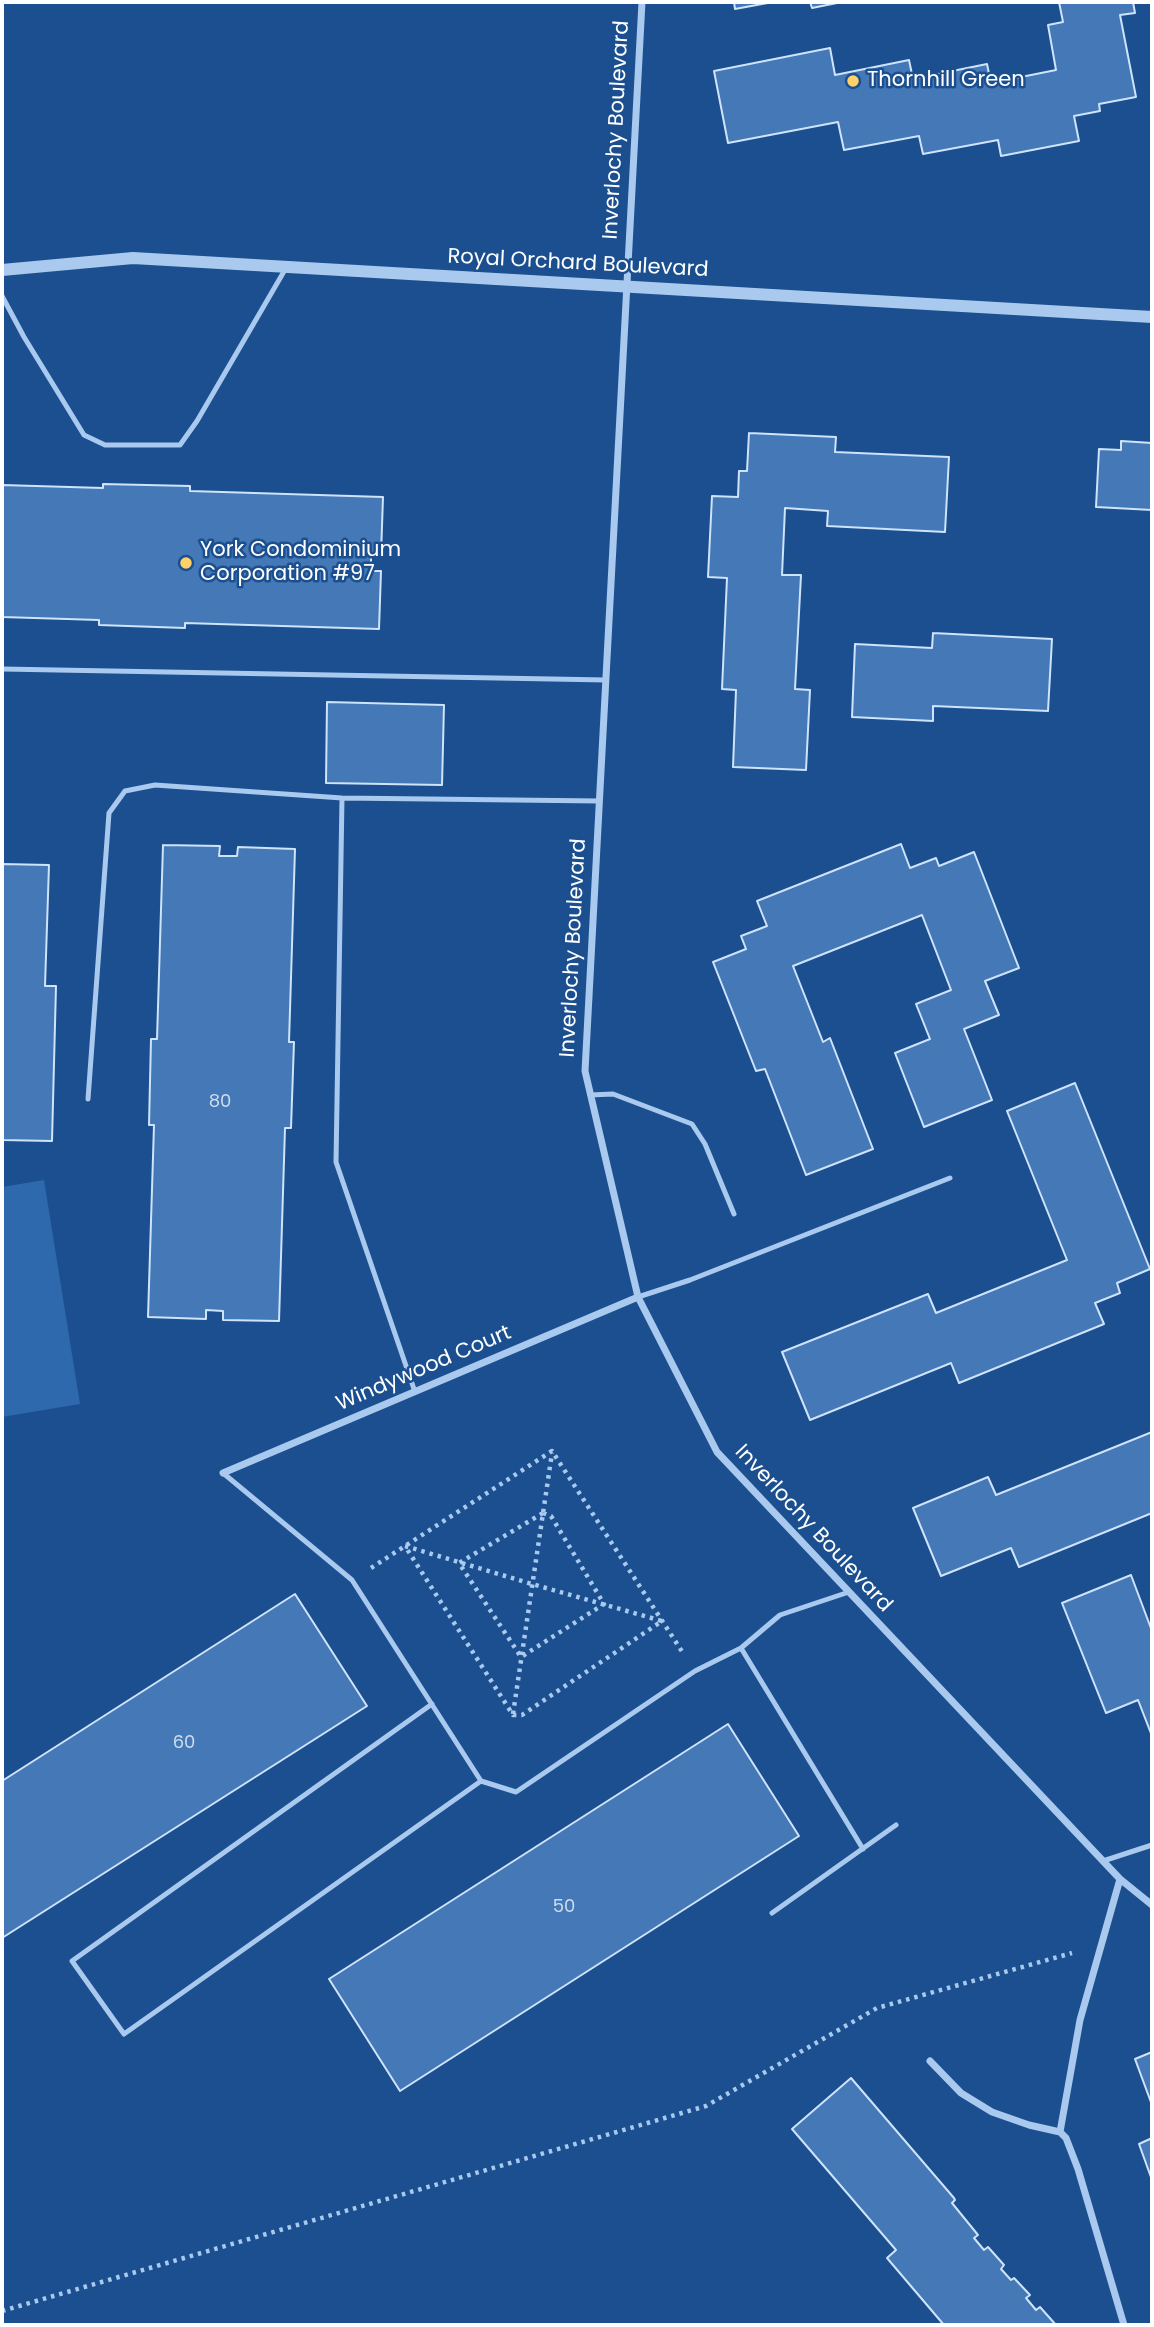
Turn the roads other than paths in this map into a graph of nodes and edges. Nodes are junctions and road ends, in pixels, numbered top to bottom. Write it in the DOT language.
graph roads {
  1 [pos="642,2"];
  2 [pos="287,267"];
  3 [pos="2,270"];
  4 [pos="626,287"];
  5 [pos="2,296"];
  6 [pos="1152,317"];
  7 [pos="2,669"];
  8 [pos="606,680"];
  9 [pos="342,799"];
  10 [pos="599,801"];
  11 [pos="590,1095"];
  12 [pos="88,1099"];
  13 [pos="950,1178"];
  14 [pos="734,1213"];
  15 [pos="638,1297"];
  16 [pos="415,1392"];
  17 [pos="223,1473"];
  18 [pos="849,1592"];
  19 [pos="741,1648"];
  20 [pos="432,1704"];
  21 [pos="481,1781"];
  22 [pos="896,1825"];
  23 [pos="1152,1844"];
  24 [pos="863,1849"];
  25 [pos="1103,1861"];
  26 [pos="1120,1879"];
  27 [pos="1152,1905"];
  28 [pos="772,1913"];
  29 [pos="930,2061"];
  30 [pos="1060,2132"];
  31 [pos="1124,2325"];
  1 -- 4 [label="street, Inverlochy Boulevard"];
  2 -- 3 [label="street, Royal Orchard Boulevard"];
  2 -- 4 [label="street, Royal Orchard Boulevard"];
  2 -- 5 [label="lane"];
  4 -- 6 [label="street, Royal Orchard Boulevard"];
  4 -- 8 [label="street, Inverlochy Boulevard"];
  7 -- 8 [label="lane"];
  8 -- 10 [label="street, Inverlochy Boulevard"];
  9 -- 10 [label="lane"];
  9 -- 12 [label="lane"];
  9 -- 16 [label="lane"];
  10 -- 11 [label="street, Inverlochy Boulevard"];
  11 -- 14 [label="lane"];
  11 -- 15 [label="street, Inverlochy Boulevard"];
  13 -- 15 [label="lane"];
  15 -- 16 [label="street, Windywood Court"];
  15 -- 18 [label="street, Inverlochy Boulevard"];
  16 -- 17 [label="street, Windywood Court"];
  17 -- 20 [label="lane"];
  18 -- 19 [label="lane"];
  18 -- 25 [label="street, Inverlochy Boulevard"];
  19 -- 21 [label="lane"];
  19 -- 24 [label="lane"];
  20 -- 21 [label="lane"];
  20 -- 21 [label="lane"];
  22 -- 24 [label="lane"];
  23 -- 25 [label="lane"];
  24 -- 28 [label="lane"];
  25 -- 26 [label="street, Inverlochy Boulevard"];
  26 -- 27 [label="street, Inverlochy Boulevard"];
  26 -- 30 [label="street"];
  29 -- 30 [label="street"];
  30 -- 31 [label="street"];
}
